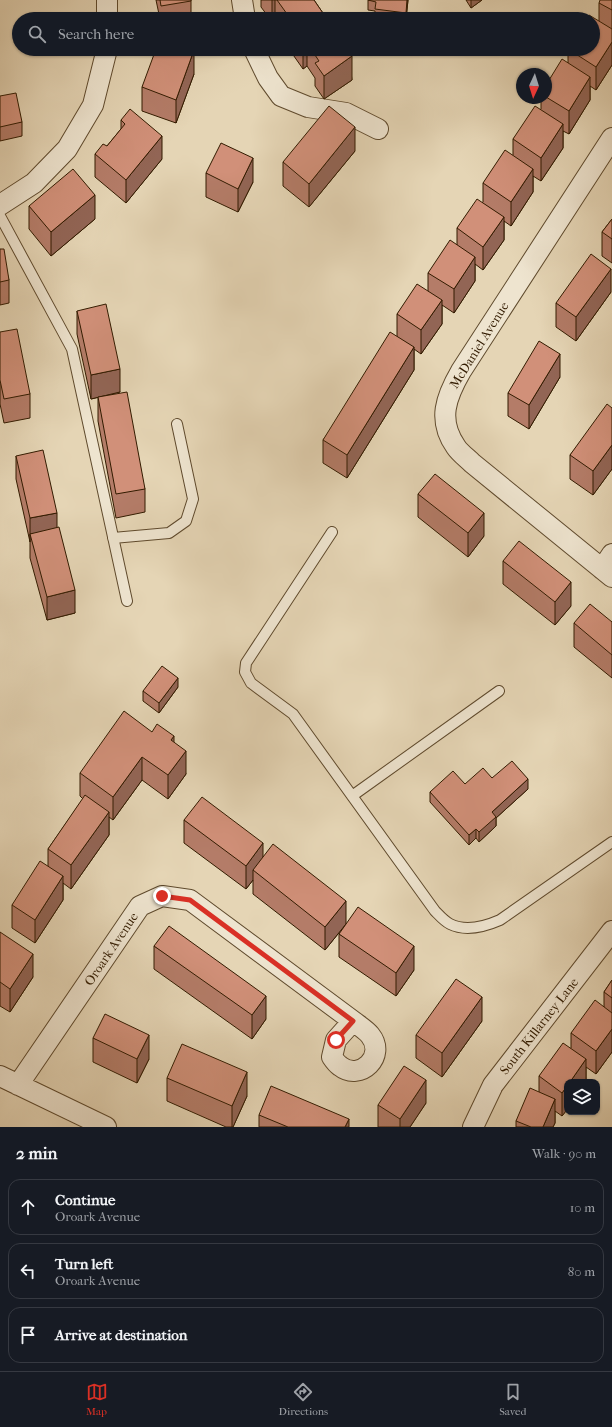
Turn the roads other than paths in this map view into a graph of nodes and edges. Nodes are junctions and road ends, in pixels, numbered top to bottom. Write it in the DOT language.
graph roads {
  1 [pos="107,0"];
  2 [pos="242,0"];
  3 [pos="107,12"];
  4 [pos="243,12"];
  5 [pos="105,56"];
  6 [pos="257,56"];
  7 [pos="378,129"];
  8 [pos="612,138"];
  9 [pos="0,205"];
  10 [pos="0,216"];
  11 [pos="177,424"];
  12 [pos="332,532"];
  13 [pos="113,538"];
  14 [pos="609,567"];
  15 [pos="127,601"];
  16 [pos="499,691"];
  17 [pos="352,796"];
  18 [pos="612,842"];
  19 [pos="612,931"];
  20 [pos="353,1021"];
  21 [pos="0,1076"];
  22 [pos="18,1085"];
  23 [pos="106,1127"];
  24 [pos="473,1127"];
  1 -- 3 [label="street"];
  2 -- 4 [label="street"];
  5 -- 9 [label="street"];
  6 -- 7 [label="street"];
  8 -- 14 [label="street, McDaniel Avenue"];
  10 -- 13 [label="lane"];
  11 -- 13 [label="lane"];
  12 -- 17 [label="lane"];
  13 -- 15 [label="lane"];
  16 -- 17 [label="lane"];
  17 -- 18 [label="lane"];
  19 -- 24 [label="street, South Killarney Lane"];
  20 -- 22 [label="street, Oroark Avenue"];
  21 -- 22 [label="street"];
  22 -- 23 [label="street"];
}
